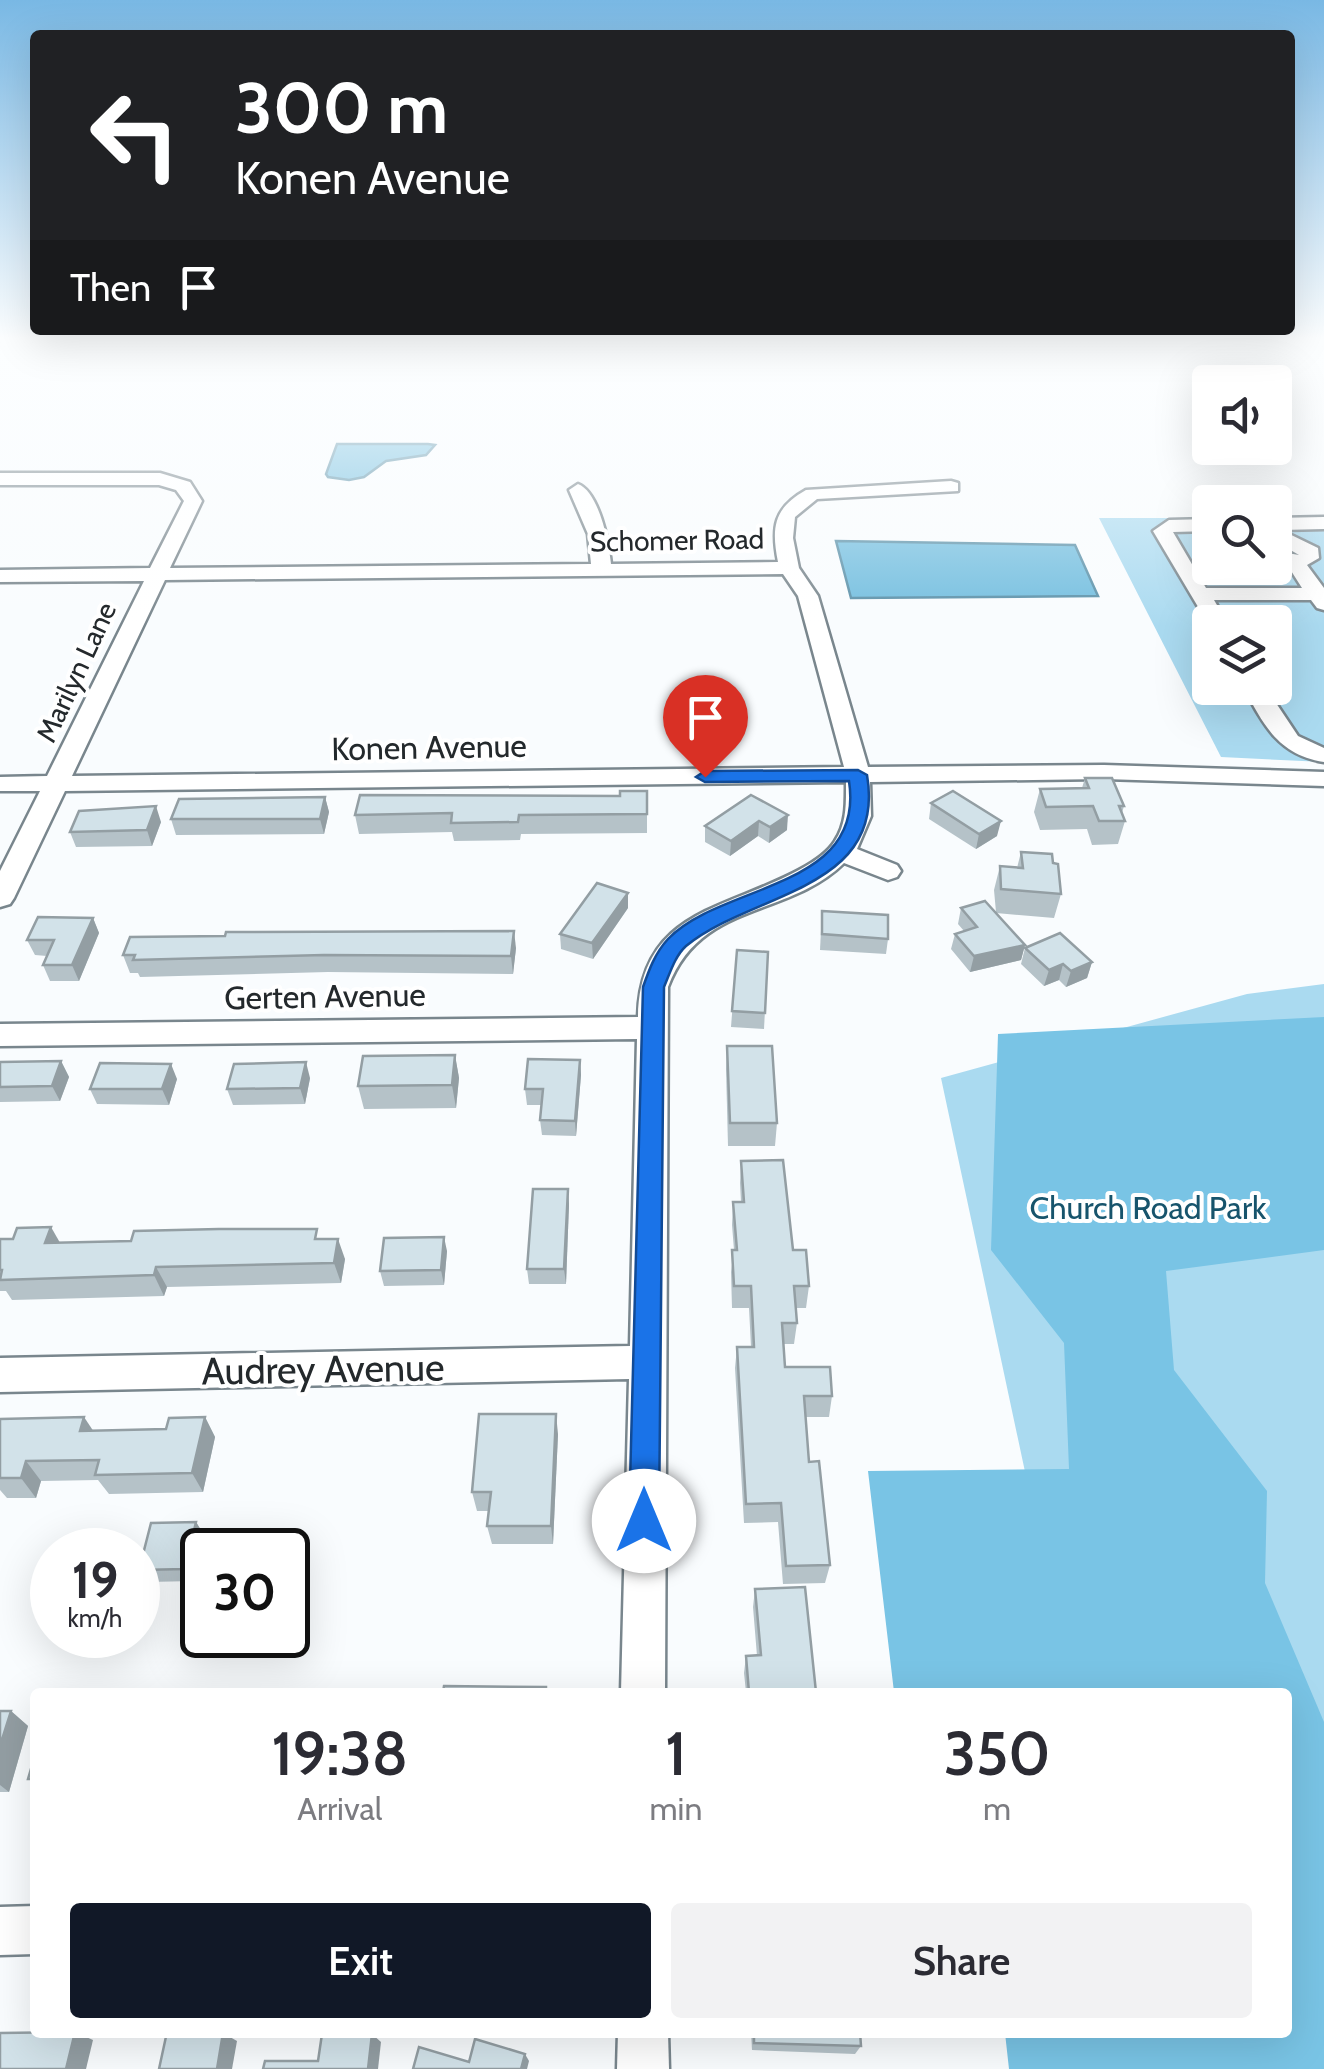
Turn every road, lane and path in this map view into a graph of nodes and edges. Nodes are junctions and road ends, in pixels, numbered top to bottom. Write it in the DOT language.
graph roads {
  1 [pos="0,479"];
  2 [pos="951,487"];
  3 [pos="578,490"];
  4 [pos="1324,523"];
  5 [pos="1292,524"];
  6 [pos="1192,525"];
  7 [pos="1292,539"];
  8 [pos="1292,559"];
  9 [pos="1292,567"];
  10 [pos="789,568"];
  11 [pos="602,571"];
  12 [pos="156,574"];
  13 [pos="0,576"];
  14 [pos="1192,580"];
  15 [pos="1195,585"];
  16 [pos="1200,594"];
  17 [pos="1322,597"];
  18 [pos="1206,605"];
  19 [pos="1264,705"];
  20 [pos="1324,755"];
  21 [pos="858,775"];
  22 [pos="1324,780"];
  23 [pos="56,783"];
  24 [pos="0,784"];
  25 [pos="841,852"];
  26 [pos="888,871"];
  27 [pos="0,898"];
  28 [pos="651,1028"];
  29 [pos="0,1035"];
  30 [pos="646,1362"];
  31 [pos="0,1376"];
  32 [pos="643,1688"];
  33 [pos="30,1930"];
  34 [pos="0,1931"];
  35 [pos="642,2038"];
  36 [pos="643,2069"];
  1 -- 12 [label="street, Marilyn Lane"];
  2 -- 10 [label="street"];
  3 -- 11 [label="street"];
  4 -- 5 [label="street"];
  6 -- 14 [label="street"];
  7 -- 8 [label="street"];
  9 -- 17 [label="street"];
  10 -- 11 [label="street, Schomer Road"];
  10 -- 21 [label="street, Schomer Road"];
  11 -- 12 [label="street, Schomer Road"];
  12 -- 13 [label="street, Schomer Road"];
  12 -- 23 [label="street, Marilyn Lane"];
  15 -- 16 [label="street"];
  16 -- 17 [label="street"];
  16 -- 18 [label="street"];
  19 -- 20 [label="street"];
  21 -- 22 [label="street"];
  21 -- 23 [label="street, Konen Avenue"];
  21 -- 25 [label="street, Schomer Road"];
  23 -- 24 [label="street, Konen Avenue"];
  23 -- 27 [label="street, Marilyn Lane"];
  25 -- 26 [label="street"];
  25 -- 28 [label="street"];
  28 -- 29 [label="street, Gerten Avenue"];
  28 -- 30 [label="street"];
  30 -- 31 [label="street, Audrey Avenue"];
  30 -- 32 [label="street"];
  33 -- 34 [label="street"];
  35 -- 36 [label="street"];
}
